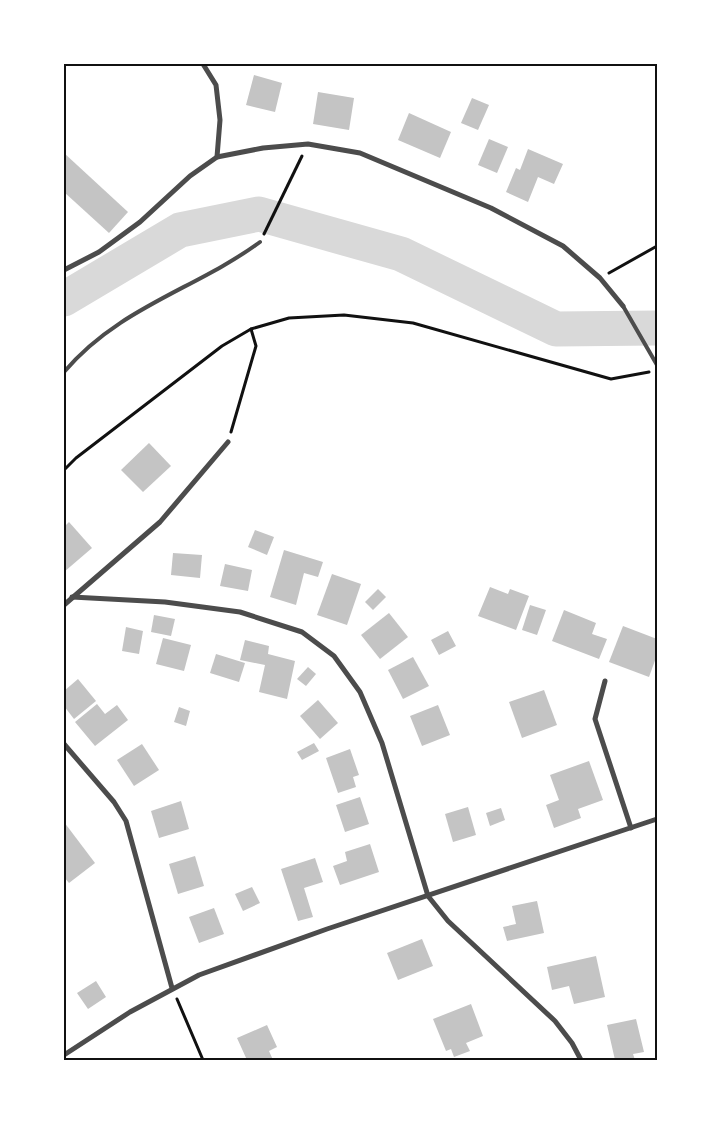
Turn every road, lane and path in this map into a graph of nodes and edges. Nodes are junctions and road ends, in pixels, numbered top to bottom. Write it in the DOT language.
graph roads {
  1 [pos="202,64"];
  2 [pos="308,144"];
  3 [pos="217,157"];
  4 [pos="260,242"];
  5 [pos="657,246"];
  6 [pos="64,270"];
  7 [pos="600,278"];
  8 [pos="623,306"];
  9 [pos="251,329"];
  10 [pos="657,365"];
  11 [pos="657,371"];
  12 [pos="64,372"];
  13 [pos="228,442"];
  14 [pos="64,470"];
  15 [pos="72,597"];
  16 [pos="64,604"];
  17 [pos="604,681"];
  18 [pos="64,744"];
  19 [pos="657,819"];
  20 [pos="631,828"];
  21 [pos="428,896"];
  22 [pos="172,988"];
  23 [pos="64,1055"];
  24 [pos="203,1060"];
  25 [pos="581,1060"];
  1 -- 3 [label="street"];
  2 -- 3 [label="street"];
  2 -- 4 [label="path"];
  2 -- 7 [label="street"];
  3 -- 6 [label="street"];
  4 -- 12 [label="lane"];
  5 -- 7 [label="path"];
  7 -- 8 [label="street"];
  8 -- 10 [label="lane"];
  9 -- 11 [label="path"];
  9 -- 13 [label="path"];
  9 -- 14 [label="path"];
  13 -- 15 [label="street"];
  15 -- 16 [label="street"];
  15 -- 21 [label="street"];
  17 -- 20 [label="street"];
  18 -- 22 [label="street"];
  19 -- 20 [label="street"];
  20 -- 21 [label="street"];
  21 -- 22 [label="street"];
  21 -- 25 [label="street"];
  22 -- 23 [label="street"];
  22 -- 24 [label="path"];
}
